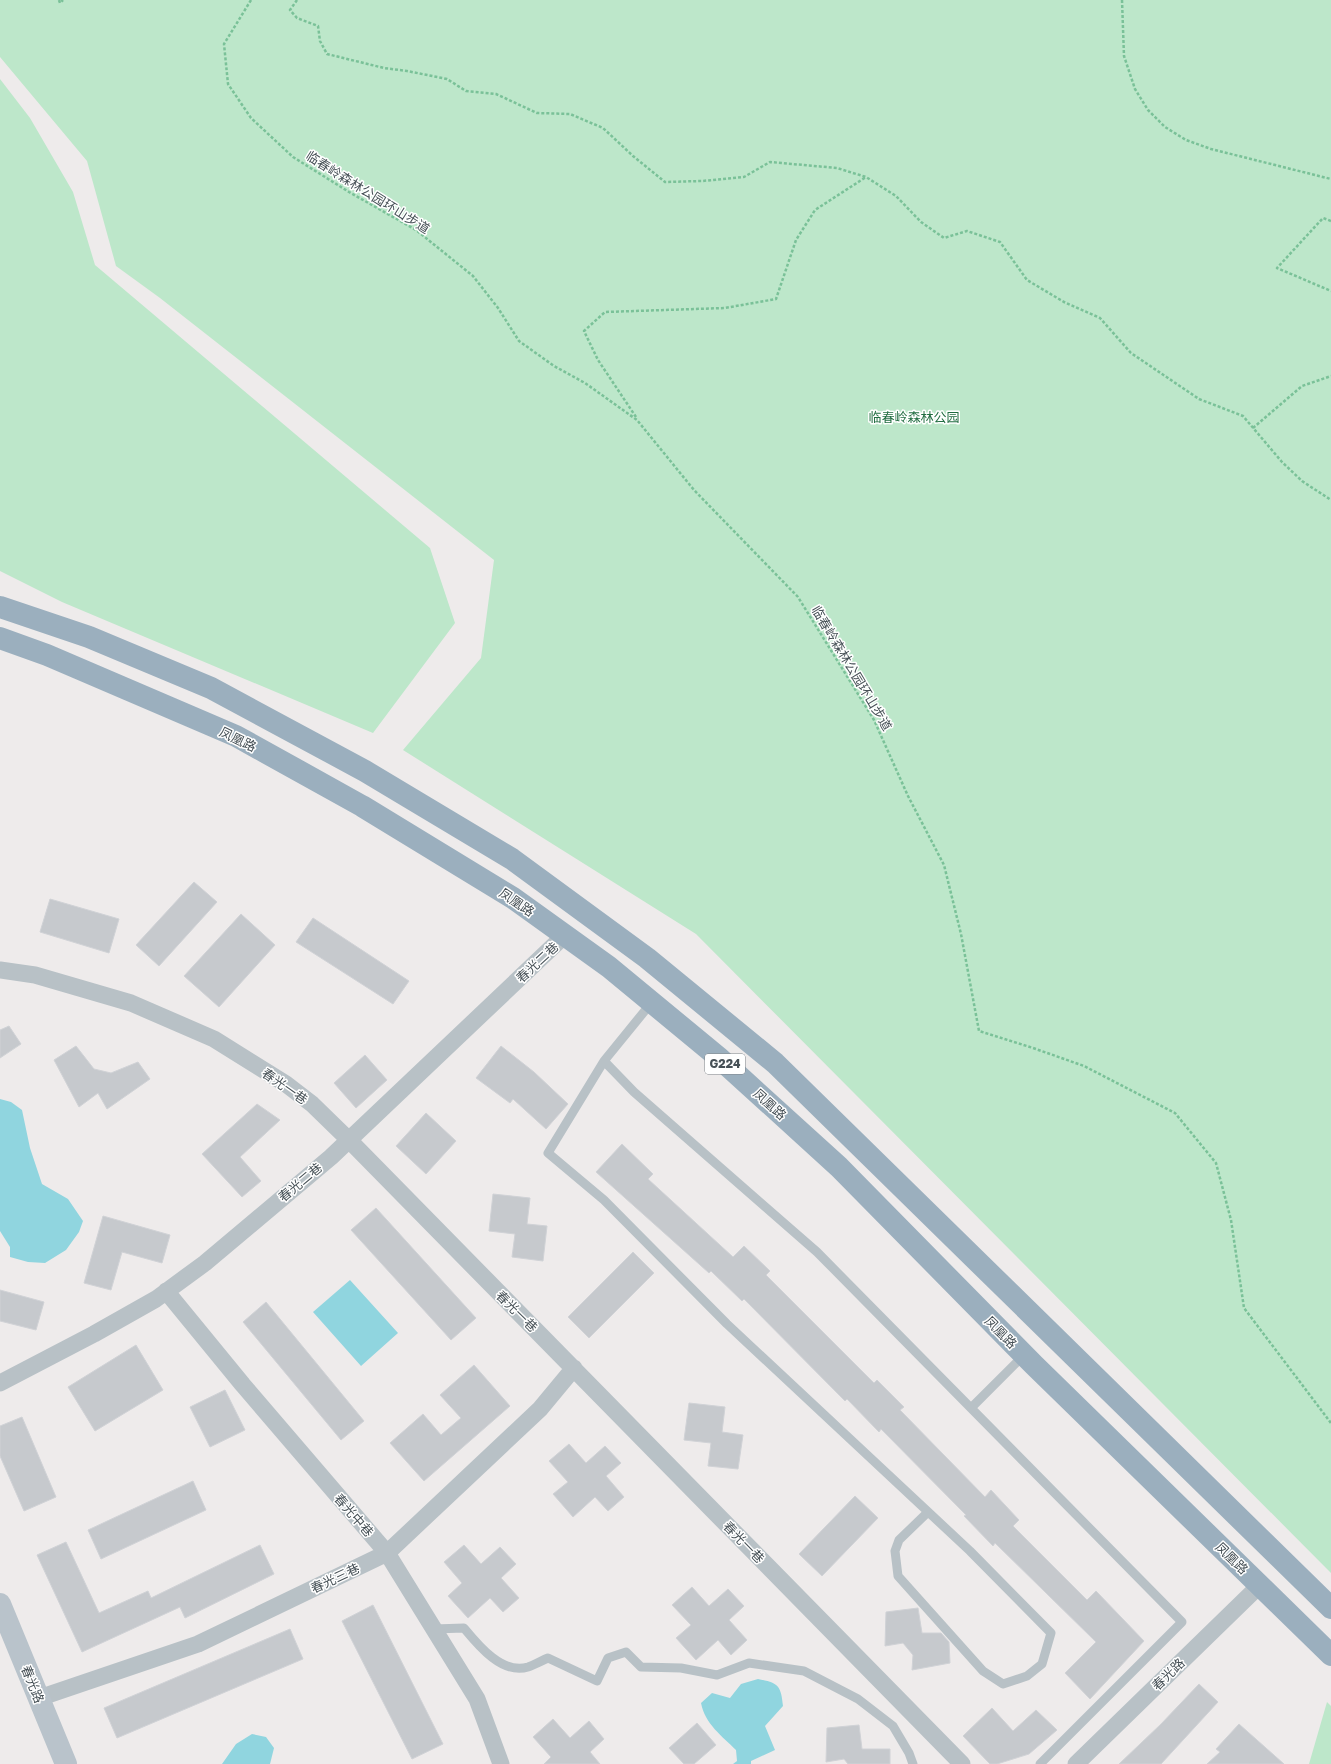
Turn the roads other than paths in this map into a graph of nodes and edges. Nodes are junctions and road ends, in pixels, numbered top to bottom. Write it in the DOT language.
graph roads {
  1 [pos="2,607"];
  2 [pos="0,638"];
  3 [pos="565,935"];
  4 [pos="0,970"];
  5 [pos="652,1002"];
  6 [pos="604,1061"];
  7 [pos="349,1140"];
  8 [pos="166,1291"];
  9 [pos="1024,1355"];
  10 [pos="574,1368"];
  11 [pos="0,1383"];
  12 [pos="971,1408"];
  13 [pos="928,1512"];
  14 [pos="387,1553"];
  15 [pos="1260,1585"];
  16 [pos="0,1604"];
  17 [pos="1331,1608"];
  18 [pos="434,1629"];
  19 [pos="0,1641"];
  20 [pos="1331,1655"];
  21 [pos="39,1698"];
  22 [pos="51,1764"];
  23 [pos="66,1764"];
  24 [pos="501,1764"];
  25 [pos="913,1764"];
  26 [pos="962,1764"];
  27 [pos="1040,1764"];
  28 [pos="1076,1764"];
  1 -- 17 [label="highway, G224"];
  2 -- 3 [label="highway, 凤凰路 / G224"];
  3 -- 5 [label="highway, 凤凰路 / G224"];
  3 -- 7 [label="street, 春光二巷"];
  4 -- 7 [label="street, 春光一巷"];
  5 -- 6 [label="lane"];
  5 -- 9 [label="highway, 凤凰路 / G224"];
  6 -- 12 [label="lane"];
  6 -- 13 [label="lane"];
  7 -- 8 [label="street, 春光二巷"];
  7 -- 10 [label="street, 春光一巷"];
  8 -- 11 [label="street, 春光二巷"];
  8 -- 14 [label="street, 春光中巷"];
  9 -- 12 [label="lane"];
  9 -- 15 [label="highway, 凤凰路 / G224"];
  10 -- 14 [label="street, 春光三巷"];
  10 -- 26 [label="street, 春光一巷"];
  12 -- 27 [label="lane"];
  13 -- 13 [label="lane"];
  14 -- 18 [label="street, 春光中巷"];
  14 -- 21 [label="street, 春光三巷"];
  15 -- 20 [label="highway, 凤凰路 / G224"];
  15 -- 28 [label="street, 春光路"];
  16 -- 21 [label="main road, 春光路"];
  18 -- 24 [label="street, 春光中巷"];
  18 -- 25 [label="lane"];
  19 -- 22 [label="main road, 春光路"];
  21 -- 23 [label="main road, 春光路"];
}
